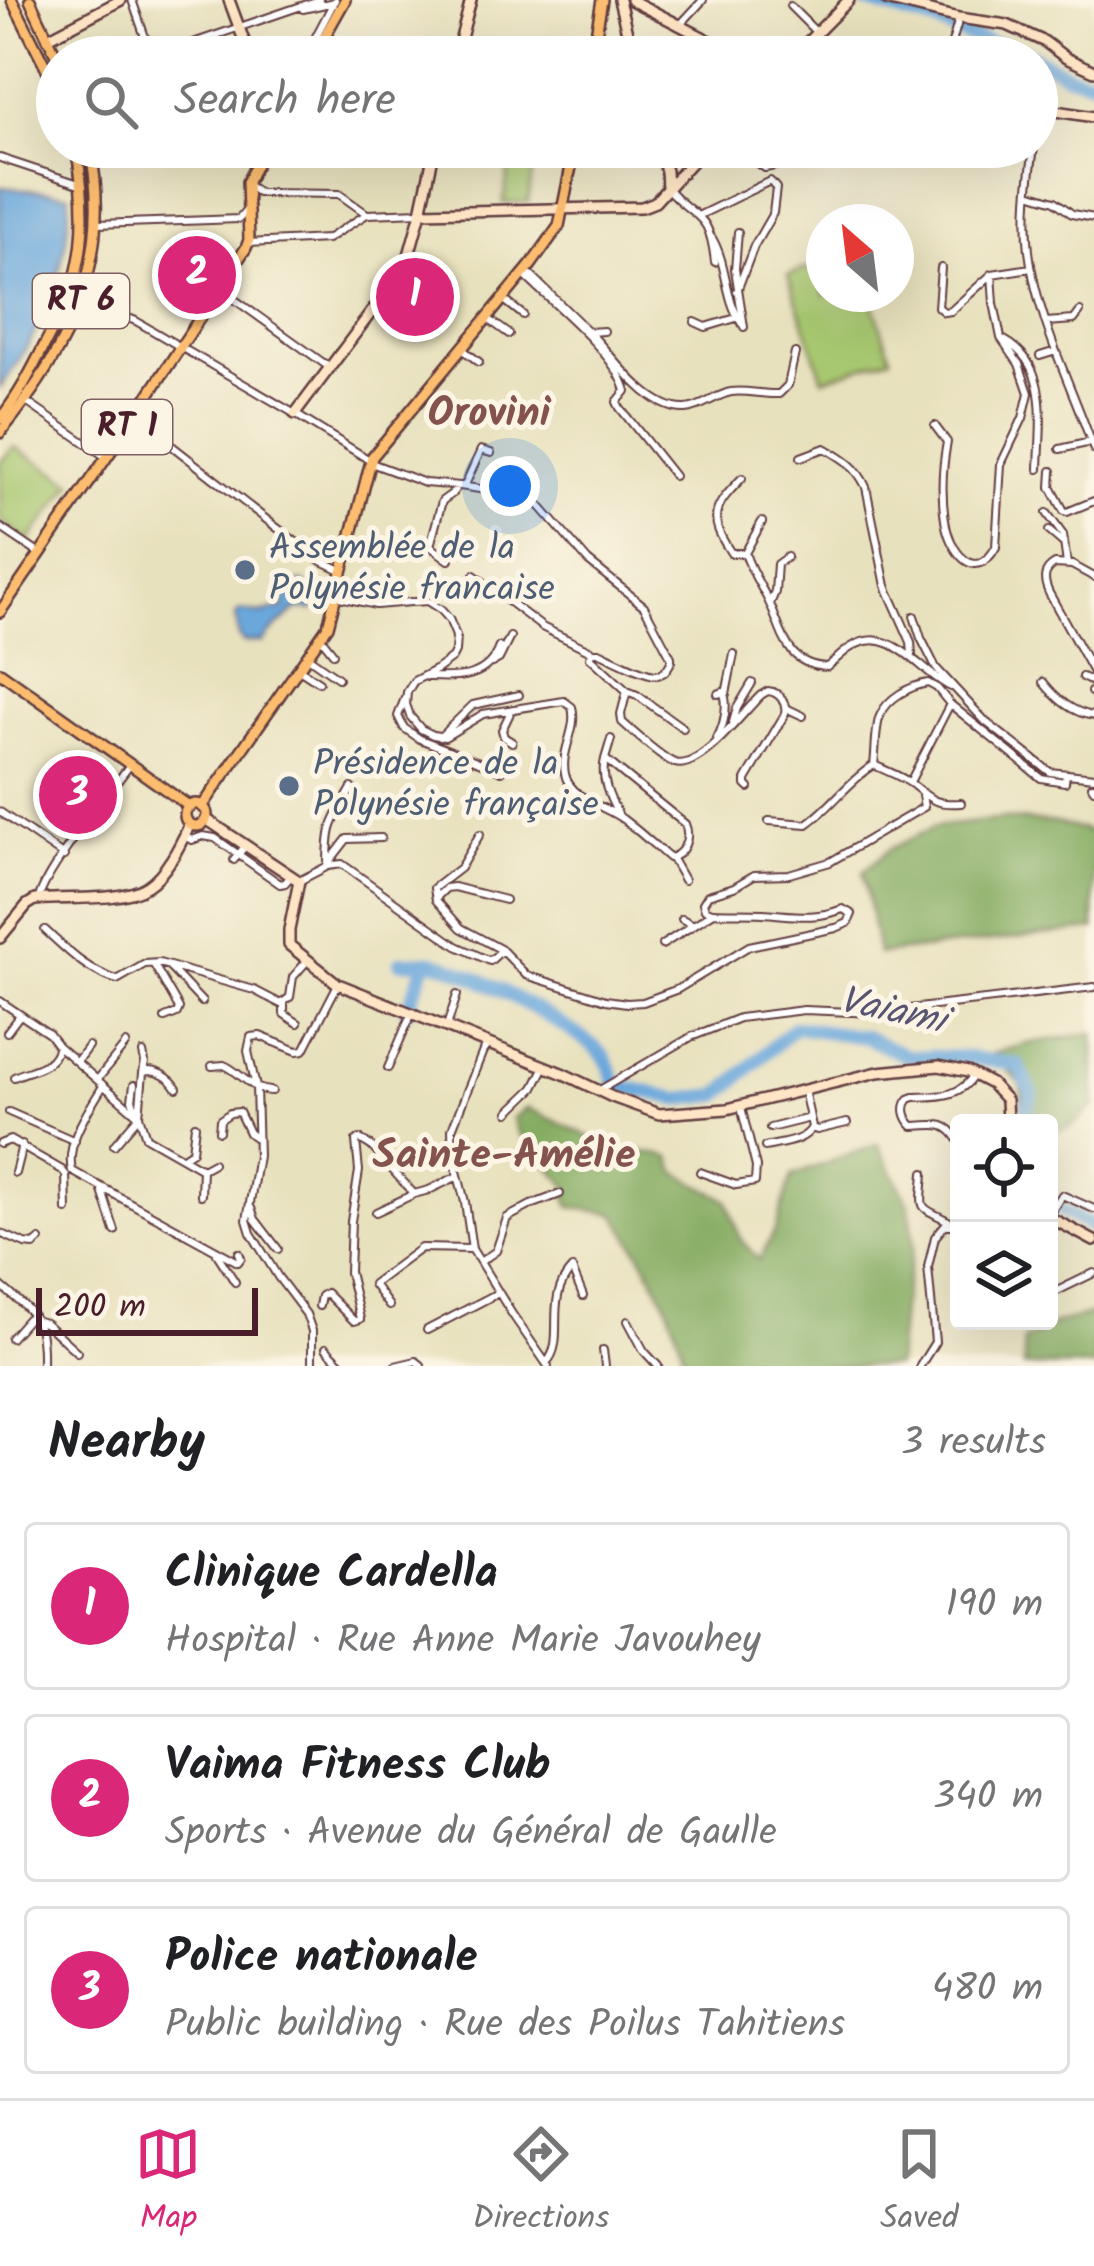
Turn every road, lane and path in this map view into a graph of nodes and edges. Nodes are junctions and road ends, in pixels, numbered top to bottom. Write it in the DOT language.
graph roads {
  1 [pos="12,0"];
  2 [pos="30,0"];
  3 [pos="121,0"];
  4 [pos="132,0"];
  5 [pos="229,0"];
  6 [pos="319,0"];
  7 [pos="471,0"];
  8 [pos="602,0"];
  9 [pos="619,0"];
  10 [pos="632,0"];
  11 [pos="703,0"];
  12 [pos="849,0"];
  13 [pos="886,0"];
  14 [pos="338,1"];
  15 [pos="790,6"];
  16 [pos="298,9"];
  17 [pos="958,22"];
  18 [pos="239,26"];
  19 [pos="679,26"];
  20 [pos="817,33"];
  21 [pos="47,36"];
  22 [pos="52,36"];
  23 [pos="145,36"];
  24 [pos="211,36"];
  25 [pos="243,36"];
  26 [pos="322,36"];
  27 [pos="462,36"];
  28 [pos="596,36"];
  29 [pos="628,36"];
  30 [pos="699,36"];
  31 [pos="814,36"];
  32 [pos="954,36"];
  33 [pos="1032,36"];
  34 [pos="36,47"];
  35 [pos="1058,52"];
  36 [pos="1094,71"];
  37 [pos="1058,111"];
  38 [pos="1094,117"];
  39 [pos="0,158"];
  40 [pos="79,168"];
  41 [pos="94,168"];
  42 [pos="255,168"];
  43 [pos="430,168"];
  44 [pos="571,168"];
  45 [pos="664,168"];
  46 [pos="686,168"];
  47 [pos="1032,168"];
  48 [pos="247,184"];
  49 [pos="82,185"];
  50 [pos="667,188"];
  51 [pos="1029,193"];
  52 [pos="564,211"];
  53 [pos="421,212"];
  54 [pos="367,214"];
  55 [pos="700,215"];
  56 [pos="245,216"];
  57 [pos="1094,218"];
  58 [pos="97,224"];
  59 [pos="739,232"];
  60 [pos="249,238"];
  61 [pos="712,238"];
  62 [pos="715,262"];
  63 [pos="940,268"];
  64 [pos="1031,268"];
  65 [pos="524,273"];
  66 [pos="992,274"];
  67 [pos="220,289"];
  68 [pos="737,291"];
  69 [pos="503,299"];
  70 [pos="1080,312"];
  71 [pos="115,313"];
  72 [pos="523,315"];
  73 [pos="487,318"];
  74 [pos="737,318"];
  75 [pos="694,322"];
  76 [pos="1046,322"];
  77 [pos="604,331"];
  78 [pos="590,332"];
  79 [pos="509,334"];
  80 [pos="1001,338"];
  81 [pos="181,348"];
  82 [pos="461,348"];
  83 [pos="1056,350"];
  84 [pos="795,353"];
  85 [pos="1040,356"];
  86 [pos="479,362"];
  87 [pos="330,368"];
  88 [pos="26,401"];
  89 [pos="296,412"];
  90 [pos="0,414"];
  91 [pos="135,416"];
  92 [pos="935,426"];
  93 [pos="0,433"];
  94 [pos="1093,446"];
  95 [pos="1060,449"];
  96 [pos="491,453"];
  97 [pos="106,457"];
  98 [pos="801,457"];
  99 [pos="371,461"];
  100 [pos="1039,469"];
  101 [pos="1052,471"];
  102 [pos="674,476"];
  103 [pos="742,478"];
  104 [pos="460,486"];
  105 [pos="1094,501"];
  106 [pos="1047,513"];
  107 [pos="762,522"];
  108 [pos="0,526"];
  109 [pos="1049,531"];
  110 [pos="1065,545"];
  111 [pos="40,554"];
  112 [pos="745,554"];
  113 [pos="451,557"];
  114 [pos="787,557"];
  115 [pos="1067,565"];
  116 [pos="341,570"];
  117 [pos="474,575"];
  118 [pos="1094,577"];
  119 [pos="335,596"];
  120 [pos="770,604"];
  121 [pos="0,612"];
  122 [pos="914,616"];
  123 [pos="510,637"];
  124 [pos="321,638"];
  125 [pos="499,647"];
  126 [pos="593,652"];
  127 [pos="333,653"];
  128 [pos="734,654"];
  129 [pos="912,655"];
  130 [pos="308,657"];
  131 [pos="489,665"];
  132 [pos="299,669"];
  133 [pos="0,672"];
  134 [pos="419,677"];
  135 [pos="1082,677"];
  136 [pos="338,678"];
  137 [pos="319,682"];
  138 [pos="1043,682"];
  139 [pos="752,683"];
  140 [pos="1093,685"];
  141 [pos="952,687"];
  142 [pos="627,691"];
  143 [pos="520,695"];
  144 [pos="406,697"];
  145 [pos="950,704"];
  146 [pos="786,708"];
  147 [pos="512,711"];
  148 [pos="803,716"];
  149 [pos="1094,716"];
  150 [pos="733,725"];
  151 [pos="683,728"];
  152 [pos="440,737"];
  153 [pos="611,739"];
  154 [pos="512,742"];
  155 [pos="712,746"];
  156 [pos="604,759"];
  157 [pos="131,764"];
  158 [pos="874,765"];
  159 [pos="502,771"];
  160 [pos="1066,775"];
  161 [pos="910,782"];
  162 [pos="1094,783"];
  163 [pos="352,788"];
  164 [pos="749,788"];
  165 [pos="922,795"];
  166 [pos="961,802"];
  167 [pos="190,807"];
  168 [pos="202,807"];
  169 [pos="0,812"];
  170 [pos="619,816"];
  171 [pos="206,819"];
  172 [pos="770,821"];
  173 [pos="190,824"];
  174 [pos="480,834"];
  175 [pos="184,836"];
  176 [pos="381,838"];
  177 [pos="240,853"];
  178 [pos="64,856"];
  179 [pos="672,859"];
  180 [pos="328,866"];
  181 [pos="295,879"];
  182 [pos="684,880"];
  183 [pos="39,899"];
  184 [pos="436,900"];
  185 [pos="505,900"];
  186 [pos="713,912"];
  187 [pos="682,919"];
  188 [pos="694,925"];
  189 [pos="45,930"];
  190 [pos="1,935"];
  191 [pos="662,945"];
  192 [pos="502,950"];
  193 [pos="307,961"];
  194 [pos="151,963"];
  195 [pos="169,966"];
  196 [pos="338,984"];
  197 [pos="1094,987"];
  198 [pos="458,995"];
  199 [pos="0,1001"];
  200 [pos="202,1002"];
  201 [pos="284,1003"];
  202 [pos="412,1012"];
  203 [pos="20,1016"];
  204 [pos="165,1018"];
  205 [pos="298,1023"];
  206 [pos="447,1026"];
  207 [pos="7,1032"];
  208 [pos="489,1043"];
  209 [pos="126,1044"];
  210 [pos="58,1046"];
  211 [pos="88,1046"];
  212 [pos="143,1053"];
  213 [pos="77,1060"];
  214 [pos="212,1066"];
  215 [pos="545,1066"];
  216 [pos="388,1068"];
  217 [pos="143,1073"];
  218 [pos="974,1075"];
  219 [pos="14,1077"];
  220 [pos="100,1083"];
  221 [pos="134,1085"];
  222 [pos="256,1087"];
  223 [pos="178,1088"];
  224 [pos="804,1090"];
  225 [pos="272,1091"];
  226 [pos="598,1091"];
  227 [pos="741,1106"];
  228 [pos="9,1112"];
  229 [pos="509,1112"];
  230 [pos="1006,1114"];
  231 [pos="139,1116"];
  232 [pos="810,1118"];
  233 [pos="847,1123"];
  234 [pos="195,1125"];
  235 [pos="770,1128"];
  236 [pos="812,1128"];
  237 [pos="950,1130"];
  238 [pos="218,1131"];
  239 [pos="10,1132"];
  240 [pos="257,1139"];
  241 [pos="75,1141"];
  242 [pos="18,1143"];
  243 [pos="0,1144"];
  244 [pos="114,1145"];
  245 [pos="765,1147"];
  246 [pos="183,1157"];
  247 [pos="213,1163"];
  248 [pos="202,1169"];
  249 [pos="700,1172"];
  250 [pos="15,1173"];
  251 [pos="924,1173"];
  252 [pos="458,1176"];
  253 [pos="100,1189"];
  254 [pos="414,1194"];
  255 [pos="560,1194"];
  256 [pos="201,1195"];
  257 [pos="1058,1199"];
  258 [pos="249,1204"];
  259 [pos="1094,1208"];
  260 [pos="67,1210"];
  261 [pos="376,1212"];
  262 [pos="1058,1219"];
  263 [pos="950,1222"];
  264 [pos="950,1227"];
  265 [pos="115,1231"];
  266 [pos="0,1233"];
  267 [pos="40,1240"];
  268 [pos="1094,1241"];
  269 [pos="278,1249"];
  270 [pos="472,1249"];
  271 [pos="215,1251"];
  272 [pos="239,1253"];
  273 [pos="480,1262"];
  274 [pos="1094,1274"];
  275 [pos="235,1282"];
  276 [pos="0,1285"];
  277 [pos="1058,1290"];
  278 [pos="498,1293"];
  279 [pos="583,1296"];
  280 [pos="319,1306"];
  281 [pos="389,1306"];
  282 [pos="35,1317"];
  283 [pos="628,1321"];
  284 [pos="427,1330"];
  285 [pos="11,1338"];
  286 [pos="326,1348"];
  287 [pos="603,1350"];
  288 [pos="77,1352"];
  289 [pos="548,1364"];
  290 [pos="420,1365"];
  291 [pos="42,1366"];
  292 [pos="312,1366"];
  293 [pos="344,1366"];
  294 [pos="395,1366"];
  295 [pos="605,1366"];
  296 [pos="658,1366"];
  297 [pos="920,1366"];
  1 -- 34 [label="main road"];
  2 -- 21 [label="main road"];
  3 -- 22 [label="street"];
  4 -- 23 [label="street"];
  5 -- 18 [label="street"];
  6 -- 16 [label="street"];
  7 -- 27 [label="street"];
  8 -- 28 [label="main road"];
  9 -- 29 [label="street"];
  10 -- 19 [label="street"];
  11 -- 19 [label="street"];
  12 -- 20 [label="street"];
  13 -- 17 [label="street"];
  14 -- 16 [label="street"];
  14 -- 26 [label="main road"];
  15 -- 20 [label="street"];
  16 -- 18 [label="street"];
  17 -- 32 [label="street"];
  17 -- 33 [label="street"];
  18 -- 24 [label="street"];
  18 -- 25 [label="street"];
  19 -- 30 [label="street"];
  20 -- 31 [label="street"];
  35 -- 36 [label="street"];
  37 -- 38 [label="street"];
  39 -- 49 [label="street"];
  40 -- 49 [label="main road, RT 6"];
  41 -- 58 [label="main road, RT 6"];
  42 -- 48 [label="main road"];
  43 -- 53 [label="street"];
  44 -- 52 [label="main road"];
  45 -- 50 [label="street"];
  46 -- 50 [label="street"];
  47 -- 51 [label="street"];
  48 -- 54 [label="street"];
  48 -- 56 [label="main road"];
  49 -- 90 [label="main road, RT 6"];
  50 -- 52 [label="street"];
  50 -- 55 [label="street"];
  51 -- 57 [label="street"];
  51 -- 64 [label="street"];
  52 -- 53 [label="street"];
  52 -- 65 [label="main road"];
  53 -- 54 [label="street"];
  53 -- 87 [label="street"];
  54 -- 60 [label="street"];
  55 -- 61 [label="street"];
  55 -- 68 [label="street"];
  56 -- 58 [label="street"];
  56 -- 60 [label="main road"];
  58 -- 88 [label="main road, RT 6"];
  59 -- 68 [label="street"];
  60 -- 67 [label="main road, RT 1"];
  61 -- 62 [label="street"];
  61 -- 74 [label="street"];
  63 -- 66 [label="street"];
  64 -- 66 [label="street"];
  64 -- 76 [label="street"];
  65 -- 69 [label="main road"];
  65 -- 78 [label="street"];
  65 -- 102 [label="street"];
  66 -- 80 [label="street"];
  67 -- 81 [label="main road, RT 1"];
  67 -- 87 [label="street"];
  68 -- 74 [label="street"];
  69 -- 72 [label="street"];
  69 -- 73 [label="main road"];
  70 -- 76 [label="street"];
  71 -- 81 [label="street"];
  73 -- 79 [label="street"];
  73 -- 82 [label="main road"];
  74 -- 75 [label="street"];
  76 -- 83 [label="street"];
  77 -- 78 [label="street"];
  78 -- 84 [label="street"];
  80 -- 92 [label="street"];
  80 -- 100 [label="street"];
  81 -- 89 [label="street"];
  81 -- 91 [label="main road, RT 1"];
  82 -- 86 [label="street"];
  82 -- 99 [label="main road"];
  83 -- 85 [label="street"];
  83 -- 94 [label="street"];
  87 -- 89 [label="street"];
  88 -- 93 [label="main road, RT 6"];
  88 -- 97 [label="street"];
  89 -- 99 [label="street"];
  91 -- 97 [label="main road, RT 1"];
  91 -- 116 [label="street"];
  94 -- 95 [label="street"];
  96 -- 104 [label="street"];
  97 -- 111 [label="main road, RT 1"];
  98 -- 129 [label="street"];
  99 -- 104 [label="street"];
  99 -- 116 [label="main road"];
  101 -- 105 [label="street"];
  103 -- 112 [label="street"];
  104 -- 113 [label="street"];
  104 -- 126 [label="street"];
  106 -- 110 [label="street"];
  107 -- 112 [label="street"];
  108 -- 111 [label="street"];
  109 -- 110 [label="street"];
  110 -- 115 [label="street"];
  111 -- 121 [label="main road, RT 1"];
  112 -- 120 [label="street"];
  114 -- 120 [label="street"];
  115 -- 118 [label="street"];
  115 -- 140 [label="street"];
  116 -- 119 [label="main road"];
  117 -- 126 [label="street"];
  119 -- 124 [label="main road"];
  119 -- 134 [label="street"];
  120 -- 129 [label="street"];
  122 -- 141 [label="street"];
  123 -- 131 [label="street"];
  124 -- 127 [label="street"];
  124 -- 130 [label="main road"];
  125 -- 131 [label="street"];
  126 -- 142 [label="street"];
  128 -- 155 [label="street"];
  129 -- 141 [label="street"];
  130 -- 132 [label="main road"];
  130 -- 136 [label="street"];
  131 -- 134 [label="street"];
  132 -- 137 [label="street"];
  132 -- 168 [label="main road"];
  133 -- 157 [label="main road"];
  134 -- 144 [label="street"];
  135 -- 140 [label="street"];
  138 -- 149 [label="street"];
  139 -- 150 [label="street"];
  141 -- 160 [label="street"];
  142 -- 151 [label="street"];
  142 -- 155 [label="street"];
  143 -- 152 [label="street"];
  144 -- 152 [label="street"];
  144 -- 159 [label="street"];
  145 -- 158 [label="street"];
  145 -- 160 [label="street"];
  145 -- 161 [label="street"];
  146 -- 148 [label="street"];
  146 -- 150 [label="street"];
  146 -- 164 [label="street"];
  147 -- 152 [label="street"];
  147 -- 154 [label="street"];
  147 -- 170 [label="street"];
  150 -- 155 [label="street"];
  153 -- 156 [label="street"];
  156 -- 170 [label="street"];
  156 -- 179 [label="street"];
  157 -- 167 [label="main road"];
  157 -- 178 [label="street"];
  158 -- 161 [label="street"];
  158 -- 172 [label="street"];
  160 -- 162 [label="street"];
  161 -- 165 [label="street"];
  163 -- 180 [label="street"];
  165 -- 166 [label="street"];
  165 -- 186 [label="street"];
  167 -- 168 [label="main road"];
  167 -- 173 [label="main road"];
  168 -- 171 [label="main road"];
  169 -- 178 [label="street"];
  170 -- 179 [label="street"];
  171 -- 173 [label="main road"];
  171 -- 177 [label="street"];
  173 -- 175 [label="street"];
  174 -- 184 [label="street"];
  175 -- 177 [label="street"];
  175 -- 183 [label="street"];
  176 -- 180 [label="street"];
  177 -- 181 [label="street"];
  178 -- 183 [label="street"];
  179 -- 182 [label="street"];
  180 -- 181 [label="street"];
  180 -- 192 [label="street"];
  181 -- 193 [label="street"];
  183 -- 190 [label="street"];
  184 -- 185 [label="street"];
  184 -- 192 [label="street"];
  186 -- 188 [label="street"];
  186 -- 192 [label="street"];
  187 -- 188 [label="street"];
  188 -- 191 [label="street"];
  189 -- 194 [label="street"];
  193 -- 196 [label="street"];
  193 -- 201 [label="street"];
  194 -- 195 [label="street"];
  194 -- 204 [label="street"];
  195 -- 200 [label="street"];
  195 -- 201 [label="street"];
  196 -- 202 [label="street"];
  196 -- 222 [label="street"];
  197 -- 226 [label="street"];
  198 -- 206 [label="street"];
  199 -- 203 [label="street"];
  201 -- 205 [label="street"];
  202 -- 206 [label="street"];
  202 -- 216 [label="street"];
  203 -- 207 [label="street"];
  203 -- 210 [label="street"];
  206 -- 208 [label="street"];
  208 -- 215 [label="street"];
  208 -- 252 [label="street"];
  209 -- 220 [label="street"];
  210 -- 213 [label="street"];
  210 -- 219 [label="street"];
  211 -- 213 [label="street"];
  212 -- 217 [label="street"];
  213 -- 220 [label="street"];
  214 -- 222 [label="street"];
  215 -- 226 [label="street"];
  215 -- 229 [label="street"];
  217 -- 223 [label="street"];
  217 -- 231 [label="street"];
  218 -- 224 [label="street"];
  218 -- 230 [label="street"];
  218 -- 237 [label="street"];
  220 -- 231 [label="street"];
  220 -- 241 [label="street"];
  221 -- 231 [label="street"];
  222 -- 225 [label="street"];
  222 -- 240 [label="street"];
  224 -- 227 [label="street"];
  224 -- 232 [label="street"];
  226 -- 227 [label="street"];
  227 -- 249 [label="street"];
  228 -- 241 [label="street"];
  231 -- 244 [label="street"];
  231 -- 246 [label="street"];
  232 -- 235 [label="street"];
  232 -- 236 [label="street"];
  233 -- 236 [label="street"];
  234 -- 246 [label="street"];
  236 -- 245 [label="street"];
  238 -- 240 [label="street"];
  239 -- 242 [label="street"];
  240 -- 258 [label="street"];
  241 -- 253 [label="street"];
  242 -- 243 [label="street"];
  242 -- 250 [label="street"];
  242 -- 260 [label="street"];
  246 -- 248 [label="street"];
  247 -- 248 [label="street"];
  248 -- 256 [label="street"];
  251 -- 263 [label="street"];
  252 -- 254 [label="street"];
  252 -- 270 [label="street"];
  253 -- 265 [label="street"];
  253 -- 271 [label="street"];
  254 -- 261 [label="street"];
  254 -- 280 [label="street"];
  255 -- 273 [label="street"];
  257 -- 259 [label="street"];
  258 -- 269 [label="street"];
  258 -- 292 [label="street"];
  262 -- 268 [label="street"];
  264 -- 297 [label="street"];
  266 -- 267 [label="street"];
  270 -- 273 [label="street"];
  270 -- 281 [label="street"];
  271 -- 272 [label="street"];
  271 -- 275 [label="street"];
  273 -- 278 [label="street"];
  274 -- 277 [label="street"];
  276 -- 282 [label="street"];
  278 -- 284 [label="street"];
  278 -- 289 [label="street"];
  279 -- 289 [label="street"];
  282 -- 285 [label="street"];
  282 -- 288 [label="street"];
  282 -- 291 [label="street"];
  283 -- 296 [label="street"];
  286 -- 293 [label="street"];
  287 -- 295 [label="street"];
  290 -- 294 [label="street"];
}
